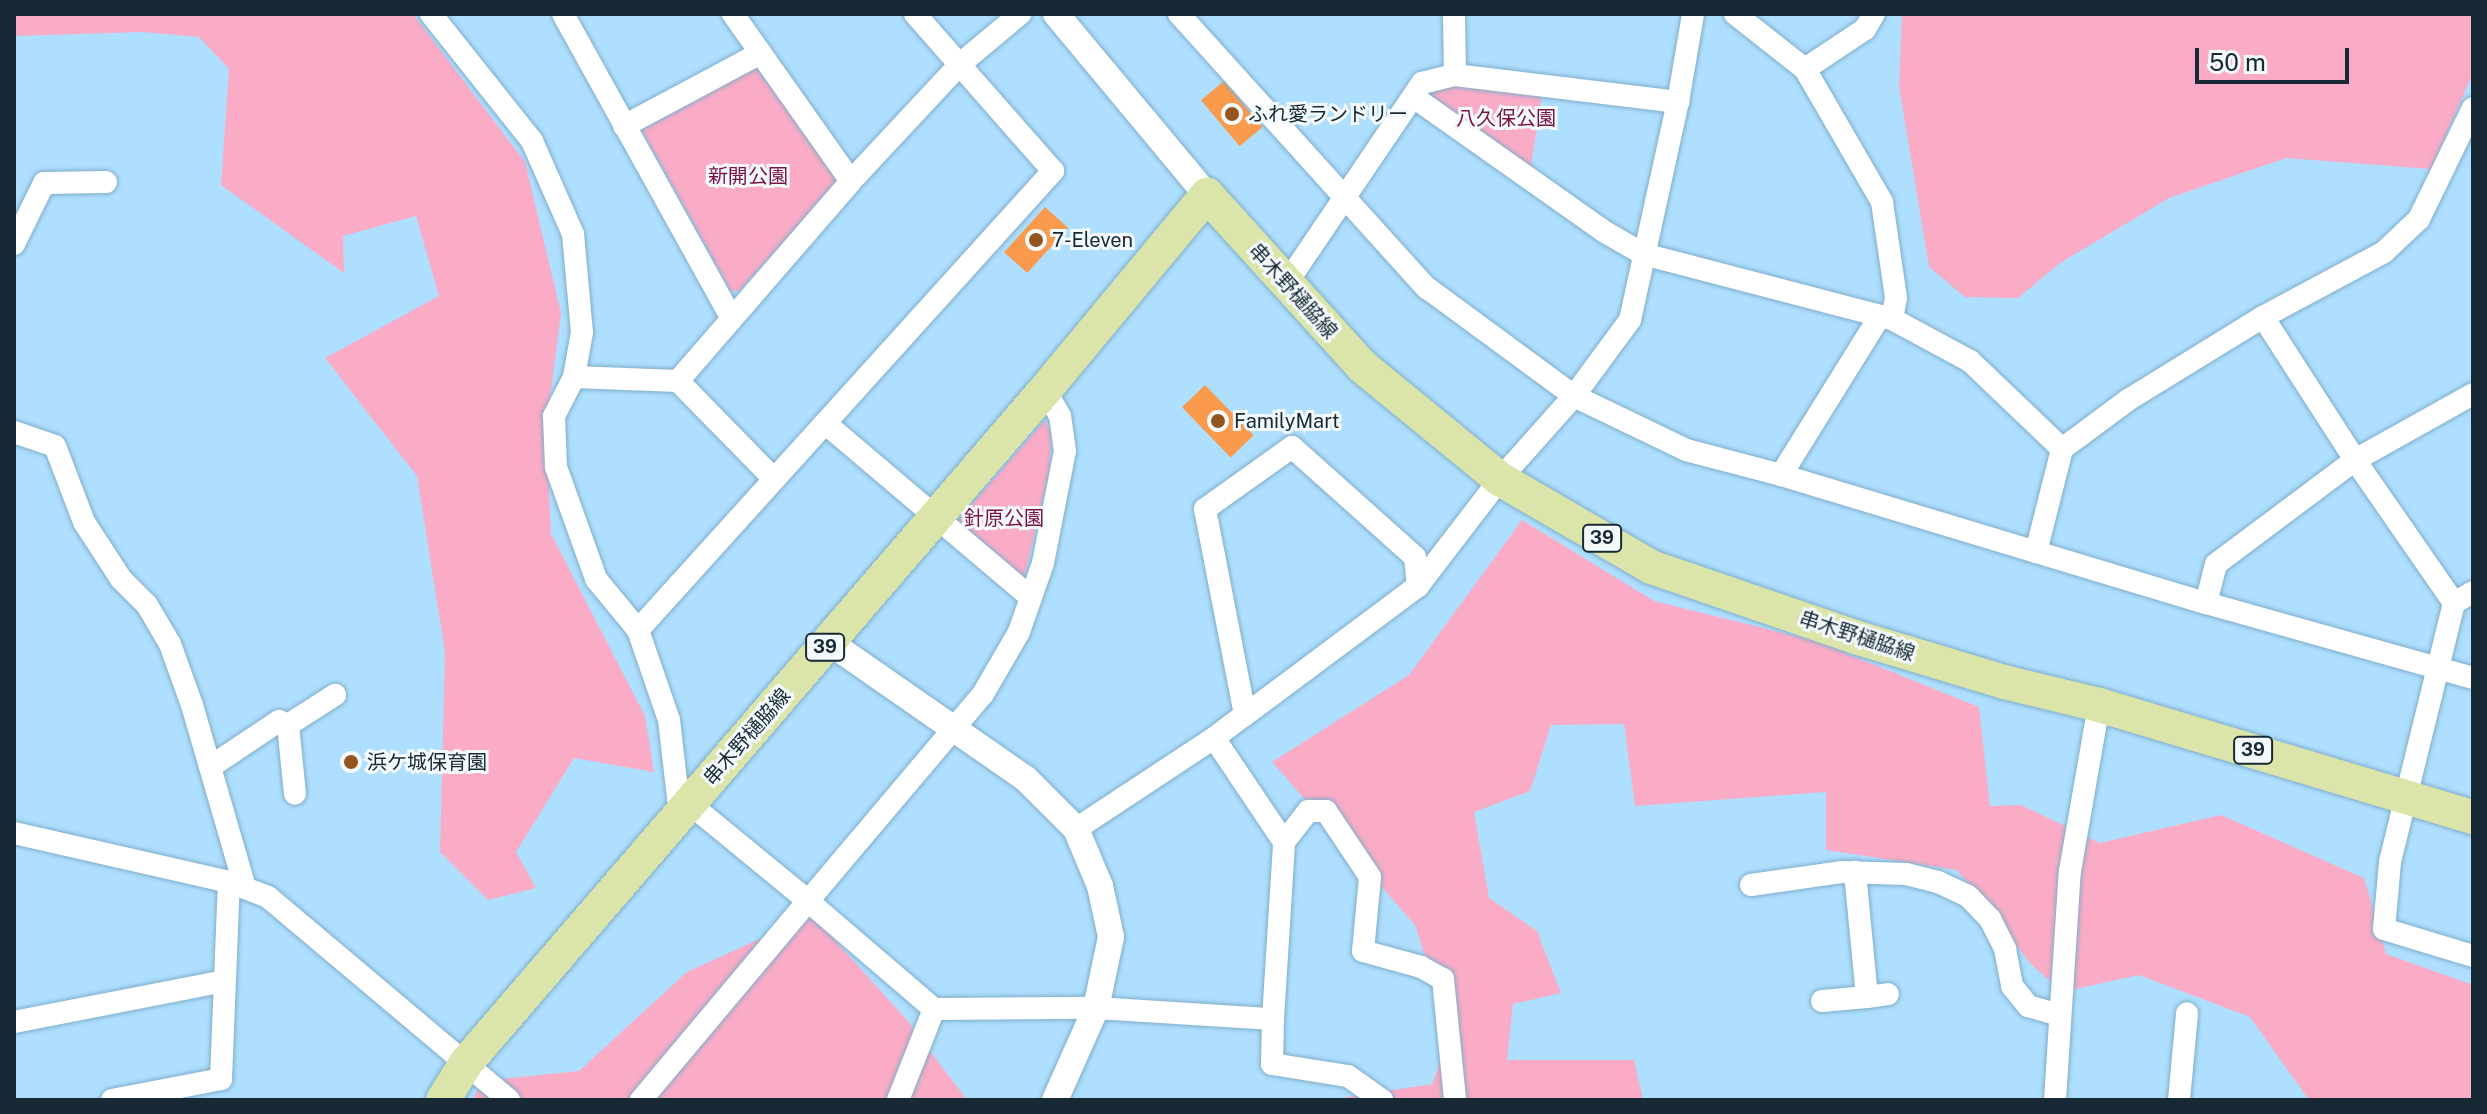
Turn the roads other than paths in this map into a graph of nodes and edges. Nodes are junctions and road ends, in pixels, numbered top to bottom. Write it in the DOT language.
graph roads {
  1 [pos="431,14"];
  2 [pos="563,14"];
  3 [pos="733,14"];
  4 [pos="915,14"];
  5 [pos="1020,14"];
  6 [pos="1056,14"];
  7 [pos="1179,14"];
  8 [pos="1454,14"];
  9 [pos="1693,14"];
  10 [pos="1735,14"];
  11 [pos="1874,14"];
  12 [pos="761,53"];
  13 [pos="959,65"];
  14 [pos="1805,69"];
  15 [pos="1455,75"];
  16 [pos="1415,98"];
  17 [pos="1678,102"];
  18 [pos="2473,108"];
  19 [pos="624,126"];
  20 [pos="851,181"];
  21 [pos="106,182"];
  22 [pos="1207,195"];
  23 [pos="1347,198"];
  24 [pos="14,244"];
  25 [pos="1643,254"];
  26 [pos="1286,284"];
  27 [pos="731,317"];
  28 [pos="2263,317"];
  29 [pos="1886,318"];
  30 [pos="574,377"];
  31 [pos="678,381"];
  32 [pos="1045,390"];
  33 [pos="2473,394"];
  34 [pos="1574,396"];
  35 [pos="825,423"];
  36 [pos="14,432"];
  37 [pos="2062,449"];
  38 [pos="2355,460"];
  39 [pos="1781,475"];
  40 [pos="774,479"];
  41 [pos="1500,479"];
  42 [pos="937,517"];
  43 [pos="2036,552"];
  44 [pos="1418,586"];
  45 [pos="2464,597"];
  46 [pos="1031,598"];
  47 [pos="2206,603"];
  48 [pos="638,630"];
  49 [pos="829,642"];
  50 [pos="2436,668"];
  51 [pos="2473,678"];
  52 [pos="335,695"];
  53 [pos="2099,705"];
  54 [pos="1245,715"];
  55 [pos="288,725"];
  56 [pos="955,727"];
  57 [pos="1214,738"];
  58 [pos="210,767"];
  59 [pos="295,794"];
  60 [pos="2405,798"];
  61 [pos="685,809"];
  62 [pos="2473,817"];
  63 [pos="1076,829"];
  64 [pos="14,833"];
  65 [pos="1284,842"];
  66 [pos="1855,872"];
  67 [pos="237,884"];
  68 [pos="1751,885"];
  69 [pos="808,901"];
  70 [pos="2473,956"];
  71 [pos="224,981"];
  72 [pos="1822,1001"];
  73 [pos="1096,1008"];
  74 [pos="934,1009"];
  75 [pos="2187,1013"];
  76 [pos="2060,1015"];
  77 [pos="1273,1019"];
  78 [pos="14,1022"];
  79 [pos="466,1063"];
  80 [pos="112,1100"];
  81 [pos="443,1100"];
  82 [pos="509,1100"];
  83 [pos="641,1100"];
  84 [pos="898,1100"];
  85 [pos="1055,1100"];
  86 [pos="1382,1100"];
  87 [pos="1455,1100"];
  88 [pos="2055,1100"];
  89 [pos="2179,1100"];
  1 -- 30 [label="street"];
  2 -- 19 [label="street"];
  3 -- 12 [label="street"];
  4 -- 13 [label="street"];
  5 -- 13 [label="street"];
  6 -- 22 [label="street"];
  7 -- 23 [label="street"];
  8 -- 15 [label="street"];
  9 -- 17 [label="street"];
  10 -- 14 [label="street"];
  11 -- 14 [label="street"];
  12 -- 19 [label="street"];
  12 -- 20 [label="street"];
  13 -- 20 [label="street"];
  13 -- 35 [label="street"];
  14 -- 29 [label="street"];
  15 -- 16 [label="street"];
  15 -- 17 [label="street"];
  16 -- 23 [label="street"];
  16 -- 25 [label="street"];
  17 -- 25 [label="street"];
  18 -- 28 [label="street"];
  19 -- 27 [label="street"];
  20 -- 27 [label="street"];
  21 -- 24 [label="street"];
  22 -- 26 [label="main road, 串木野樋脇線 / 39"];
  22 -- 32 [label="main road, 串木野樋脇線 / 39"];
  23 -- 26 [label="street"];
  23 -- 34 [label="street"];
  25 -- 29 [label="street"];
  25 -- 34 [label="street"];
  26 -- 41 [label="main road, 串木野樋脇線 / 39"];
  27 -- 31 [label="street"];
  28 -- 37 [label="street"];
  28 -- 38 [label="street"];
  29 -- 37 [label="street"];
  29 -- 39 [label="street"];
  30 -- 31 [label="street"];
  30 -- 48 [label="street"];
  31 -- 40 [label="street"];
  32 -- 42 [label="main road, 串木野樋脇線 / 39"];
  32 -- 46 [label="street"];
  33 -- 38 [label="street"];
  34 -- 39 [label="street"];
  34 -- 41 [label="street"];
  35 -- 40 [label="street"];
  35 -- 42 [label="street"];
  36 -- 58 [label="street"];
  37 -- 43 [label="street"];
  38 -- 45 [label="street"];
  38 -- 47 [label="street"];
  39 -- 43 [label="street"];
  40 -- 48 [label="street"];
  41 -- 44 [label="street"];
  41 -- 53 [label="main road, 串木野樋脇線 / 39"];
  42 -- 46 [label="street"];
  42 -- 49 [label="main road, 串木野樋脇線 / 39"];
  43 -- 47 [label="street"];
  44 -- 54 [label="street"];
  44 -- 54 [label="street"];
  45 -- 50 [label="street"];
  46 -- 56 [label="street"];
  47 -- 50 [label="street"];
  48 -- 61 [label="street"];
  49 -- 56 [label="street"];
  49 -- 61 [label="main road, 串木野樋脇線 / 39"];
  50 -- 51 [label="street"];
  50 -- 60 [label="street"];
  52 -- 55 [label="street"];
  53 -- 60 [label="main road, 串木野樋脇線 / 39"];
  53 -- 76 [label="street"];
  54 -- 57 [label="street"];
  55 -- 58 [label="street"];
  55 -- 59 [label="street"];
  56 -- 63 [label="street"];
  56 -- 69 [label="street"];
  57 -- 63 [label="street"];
  57 -- 65 [label="street"];
  58 -- 67 [label="street"];
  60 -- 62 [label="main road, 串木野樋脇線 / 39"];
  60 -- 70 [label="street"];
  61 -- 69 [label="street"];
  61 -- 79 [label="main road, 串木野樋脇線 / 39"];
  63 -- 73 [label="street"];
  64 -- 67 [label="street"];
  65 -- 77 [label="street"];
  65 -- 87 [label="street"];
  66 -- 68 [label="street"];
  66 -- 72 [label="street"];
  66 -- 76 [label="street"];
  67 -- 71 [label="street"];
  67 -- 79 [label="street"];
  69 -- 74 [label="street"];
  69 -- 83 [label="street"];
  71 -- 78 [label="street"];
  71 -- 80 [label="street"];
  73 -- 74 [label="street"];
  73 -- 77 [label="street"];
  73 -- 85 [label="street"];
  74 -- 84 [label="street"];
  75 -- 89 [label="street"];
  76 -- 88 [label="street"];
  77 -- 86 [label="street"];
  79 -- 81 [label="main road, 串木野樋脇線 / 39"];
  79 -- 82 [label="street"];
}
